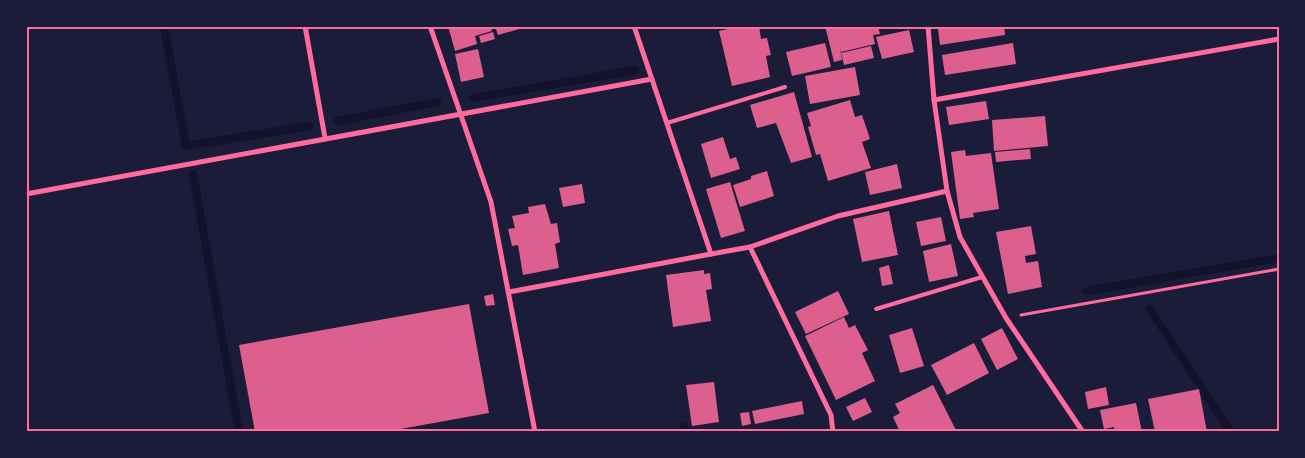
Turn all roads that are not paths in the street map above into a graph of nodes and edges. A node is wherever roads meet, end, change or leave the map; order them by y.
1 (305, 26) edge
2 (430, 26) edge
3 (634, 26) edge
4 (928, 26) edge
5 (1279, 39) edge
6 (652, 79) junction
7 (785, 87) dead end
8 (934, 100) junction
9 (460, 113) junction
10 (666, 123) junction
11 (325, 138) junction
12 (947, 191) junction
13 (26, 194) edge
14 (750, 247) junction
15 (711, 254) junction
16 (982, 277) junction
17 (509, 292) junction
18 (876, 309) dead end
19 (535, 432) edge
20 (833, 432) edge
21 (1082, 432) edge

1 - 11 street
2 - 9 street
3 - 6 street
4 - 8 street
5 - 8 street
6 - 9 street
6 - 10 street
7 - 10 lane
8 - 12 street
9 - 11 street
9 - 17 street
10 - 15 street
11 - 13 street
12 - 14 street
12 - 16 street
14 - 15 street
14 - 20 street
15 - 17 street
16 - 18 lane
16 - 21 street
17 - 19 street

